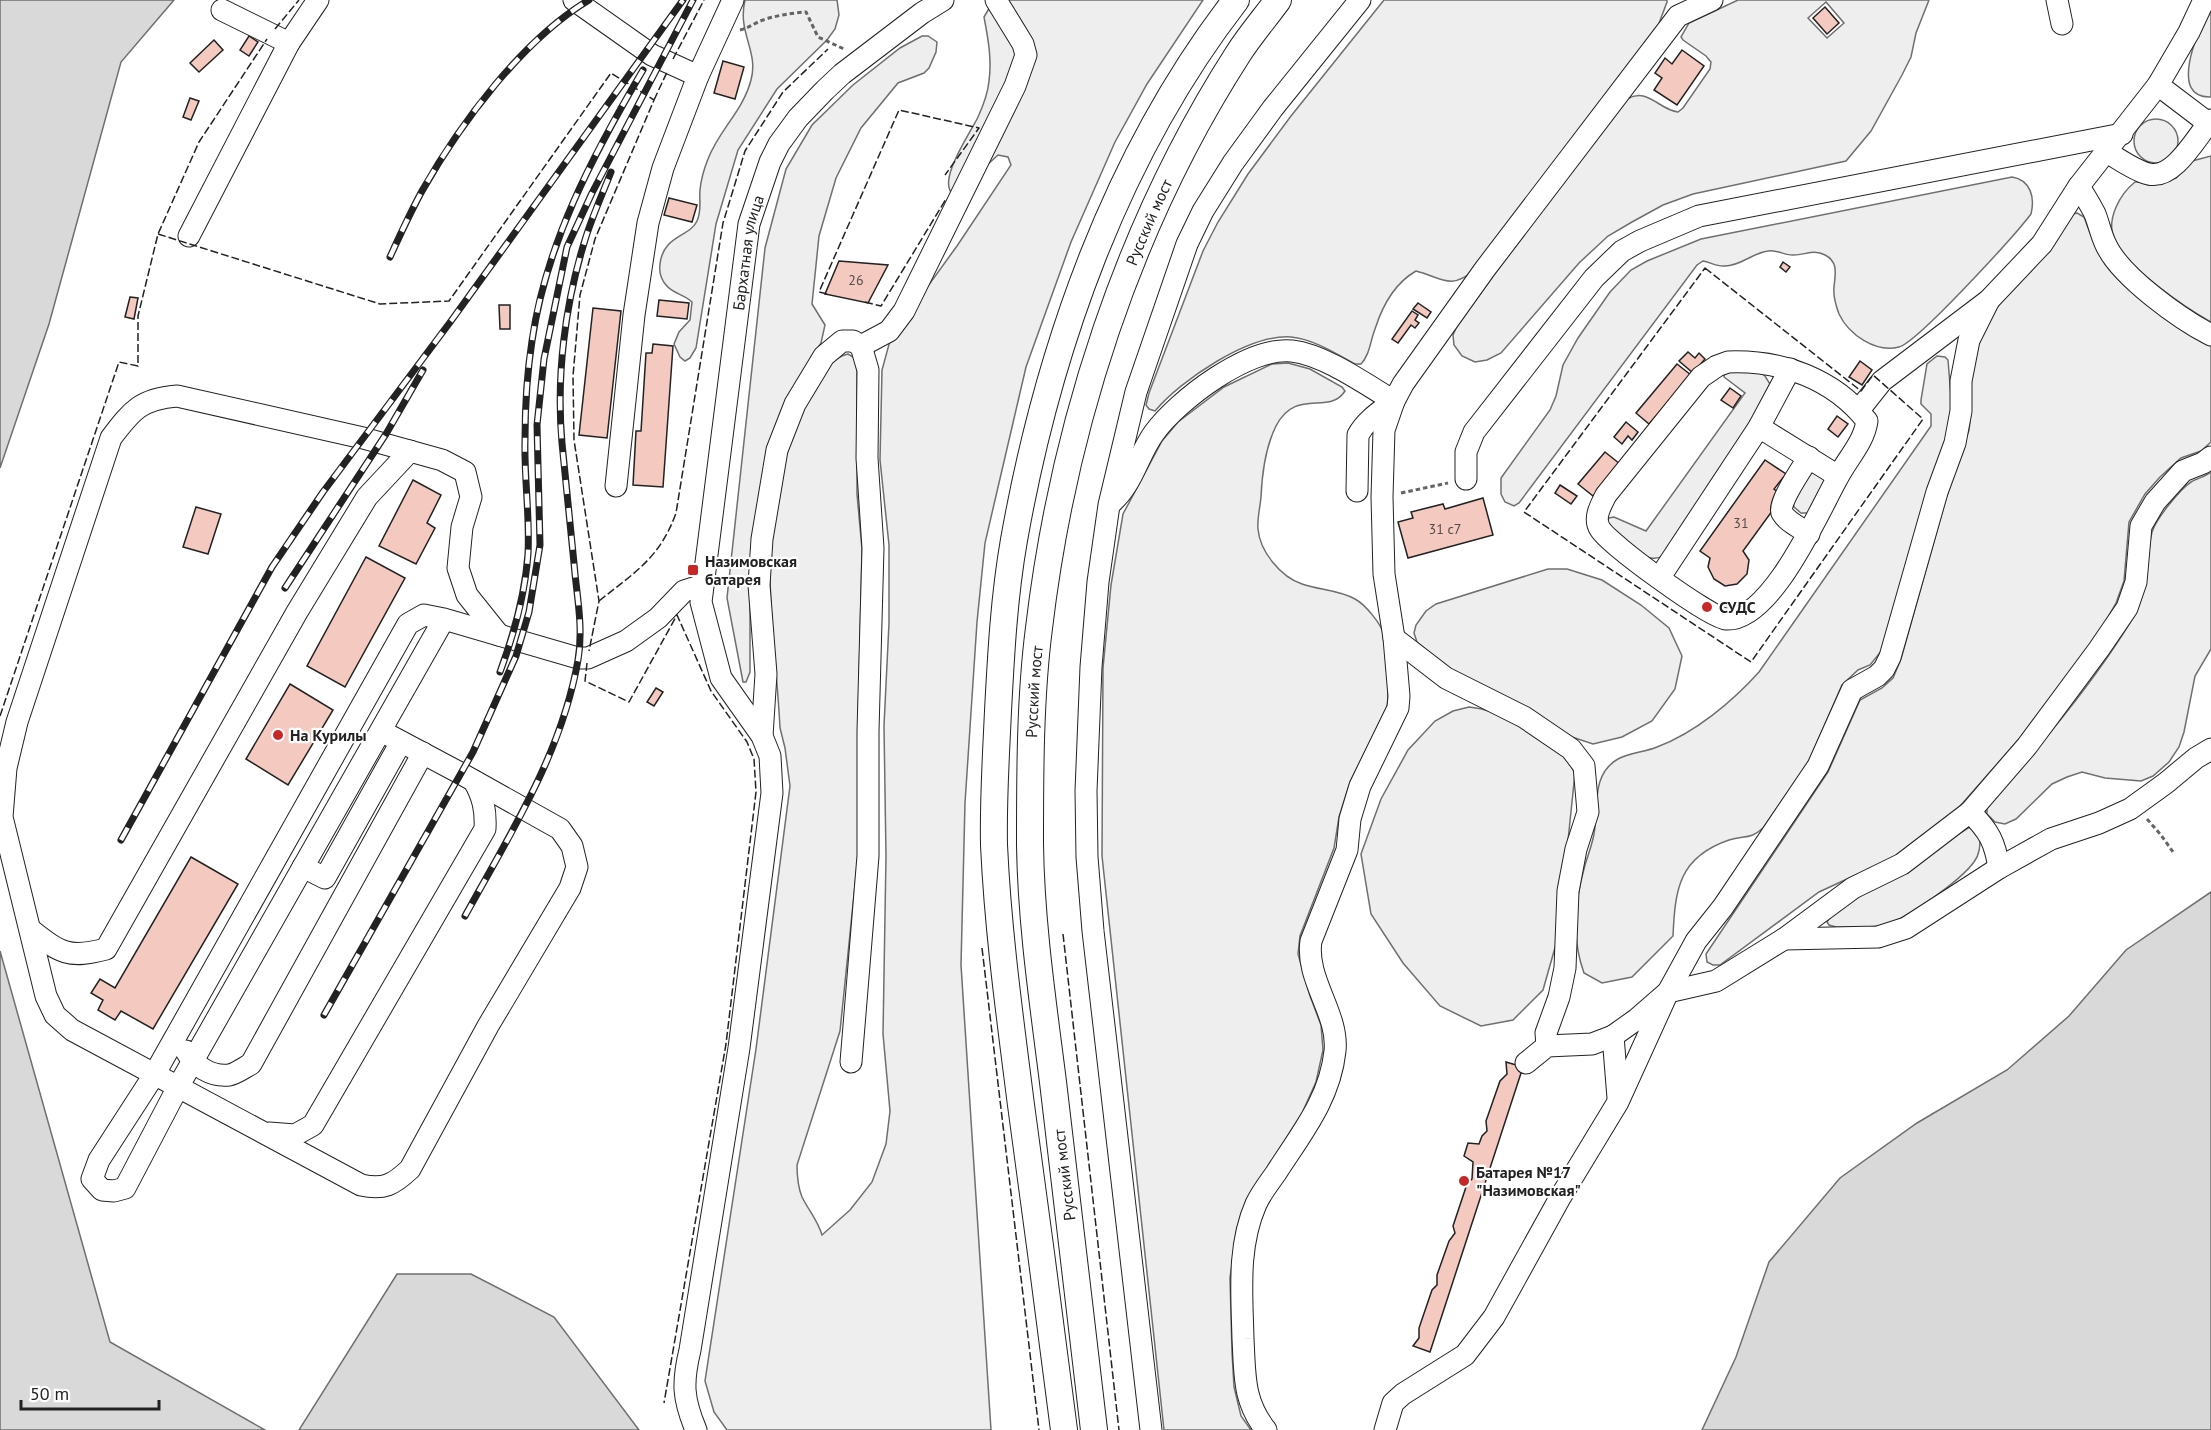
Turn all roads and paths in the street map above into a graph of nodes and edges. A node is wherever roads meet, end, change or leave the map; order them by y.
1 (318, 0) edge
2 (574, 0) edge
3 (733, 0) edge
4 (944, 0) edge
5 (996, 0) edge
6 (1236, 0) edge
7 (1278, 0) edge
8 (1360, 0) edge
9 (1712, 0) edge
10 (2057, 0) edge
11 (2204, 0) edge
12 (1677, 8) edge
13 (222, 10) dead end
14 (2062, 24) dead end
15 (721, 25) junction
16 (289, 43) junction
17 (864, 58) junction
18 (698, 76) junction
19 (2158, 85) junction
20 (2209, 121) edge
21 (2122, 134) junction
22 (2107, 152) junction
23 (2079, 186) junction
24 (189, 236) dead end
25 (1989, 300) junction
26 (1449, 319) junction
27 (2211, 335) edge
28 (861, 346) junction
29 (1401, 362) dead end
30 (1790, 369) junction
31 (1394, 401) junction
32 (1859, 410) junction
33 (1759, 427) junction
34 (410, 451) junction
35 (2211, 457) edge
36 (1809, 458) junction
37 (1838, 476) junction
38 (1466, 479) joint
39 (616, 486) dead end
40 (1357, 491) dead end
41 (1382, 497) junction
42 (1109, 505) junction
43 (1809, 534) junction
44 (1660, 577) junction
45 (703, 585) junction
46 (444, 619) junction
47 (499, 635) junction
48 (1394, 638) junction
49 (381, 731) junction
50 (762, 736) junction
51 (401, 742) junction
52 (2211, 749) edge
53 (423, 753) junction
54 (474, 781) junction
55 (2130, 809) junction
56 (1970, 812) junction
57 (2173, 852) dead end
58 (303, 867) junction
59 (1999, 868) junction
60 (31, 930) junction
61 (1784, 939) junction
62 (1668, 992) junction
63 (184, 1021) junction
64 (1613, 1036) junction
65 (1547, 1046) junction
66 (192, 1062) junction
67 (851, 1062) dead end
68 (1526, 1063) dead end
69 (154, 1075) junction
70 (178, 1087) junction
71 (1618, 1102) junction
72 (265, 1133) junction
73 (696, 1430) edge
74 (1064, 1430) edge
75 (1094, 1430) edge
76 (1151, 1430) edge
77 (1266, 1430) edge
78 (1385, 1430) edge

1 - 16 street
2 - 18 street
3 - 15 street
4 - 17 street, Бархатная улица
5 - 28 street
6 - 74 main road, Русский мост
7 - 75 main road, Русский мост
8 - 42 street
9 - 12 street
10 - 14 street
11 - 19 street
12 - 26 street
13 - 16 street
15 - 17 path
15 - 18 street
16 - 24 street
17 - 45 street, Бархатная улица
18 - 39 street
19 - 20 street
19 - 21 street
20 - 22 street
21 - 22 street
21 - 38 street
22 - 23 street
23 - 25 street
23 - 27 street
25 - 32 street
25 - 62 street
26 - 29 street
26 - 31 street
28 - 50 street
28 - 67 street
30 - 32 street
30 - 33 street
30 - 44 street
31 - 40 street
31 - 41 street
31 - 42 street
32 - 37 street
33 - 36 street
33 - 44 street
34 - 47 street
34 - 60 street
34 - 60 street
35 - 56 street
36 - 37 street
36 - 43 street
37 - 43 street
38 - 41 path
41 - 48 street
42 - 76 street
43 - 44 street
45 - 47 street
45 - 50 street, Бархатная улица
46 - 47 street
46 - 49 street
46 - 63 street
48 - 65 street
48 - 77 street
49 - 51 street
49 - 58 street
50 - 73 street
51 - 53 street
51 - 58 street
52 - 55 street
53 - 54 street
53 - 66 street
54 - 72 street
54 - 72 street
55 - 57 path
55 - 59 street
56 - 59 street
56 - 61 street
58 - 66 street
59 - 61 street
60 - 69 street
61 - 62 street
62 - 64 street
62 - 71 street
63 - 66 street
63 - 69 street
64 - 65 street
64 - 71 street
65 - 68 street
66 - 70 street
69 - 70 street
69 - 70 street
70 - 72 street
71 - 78 street

